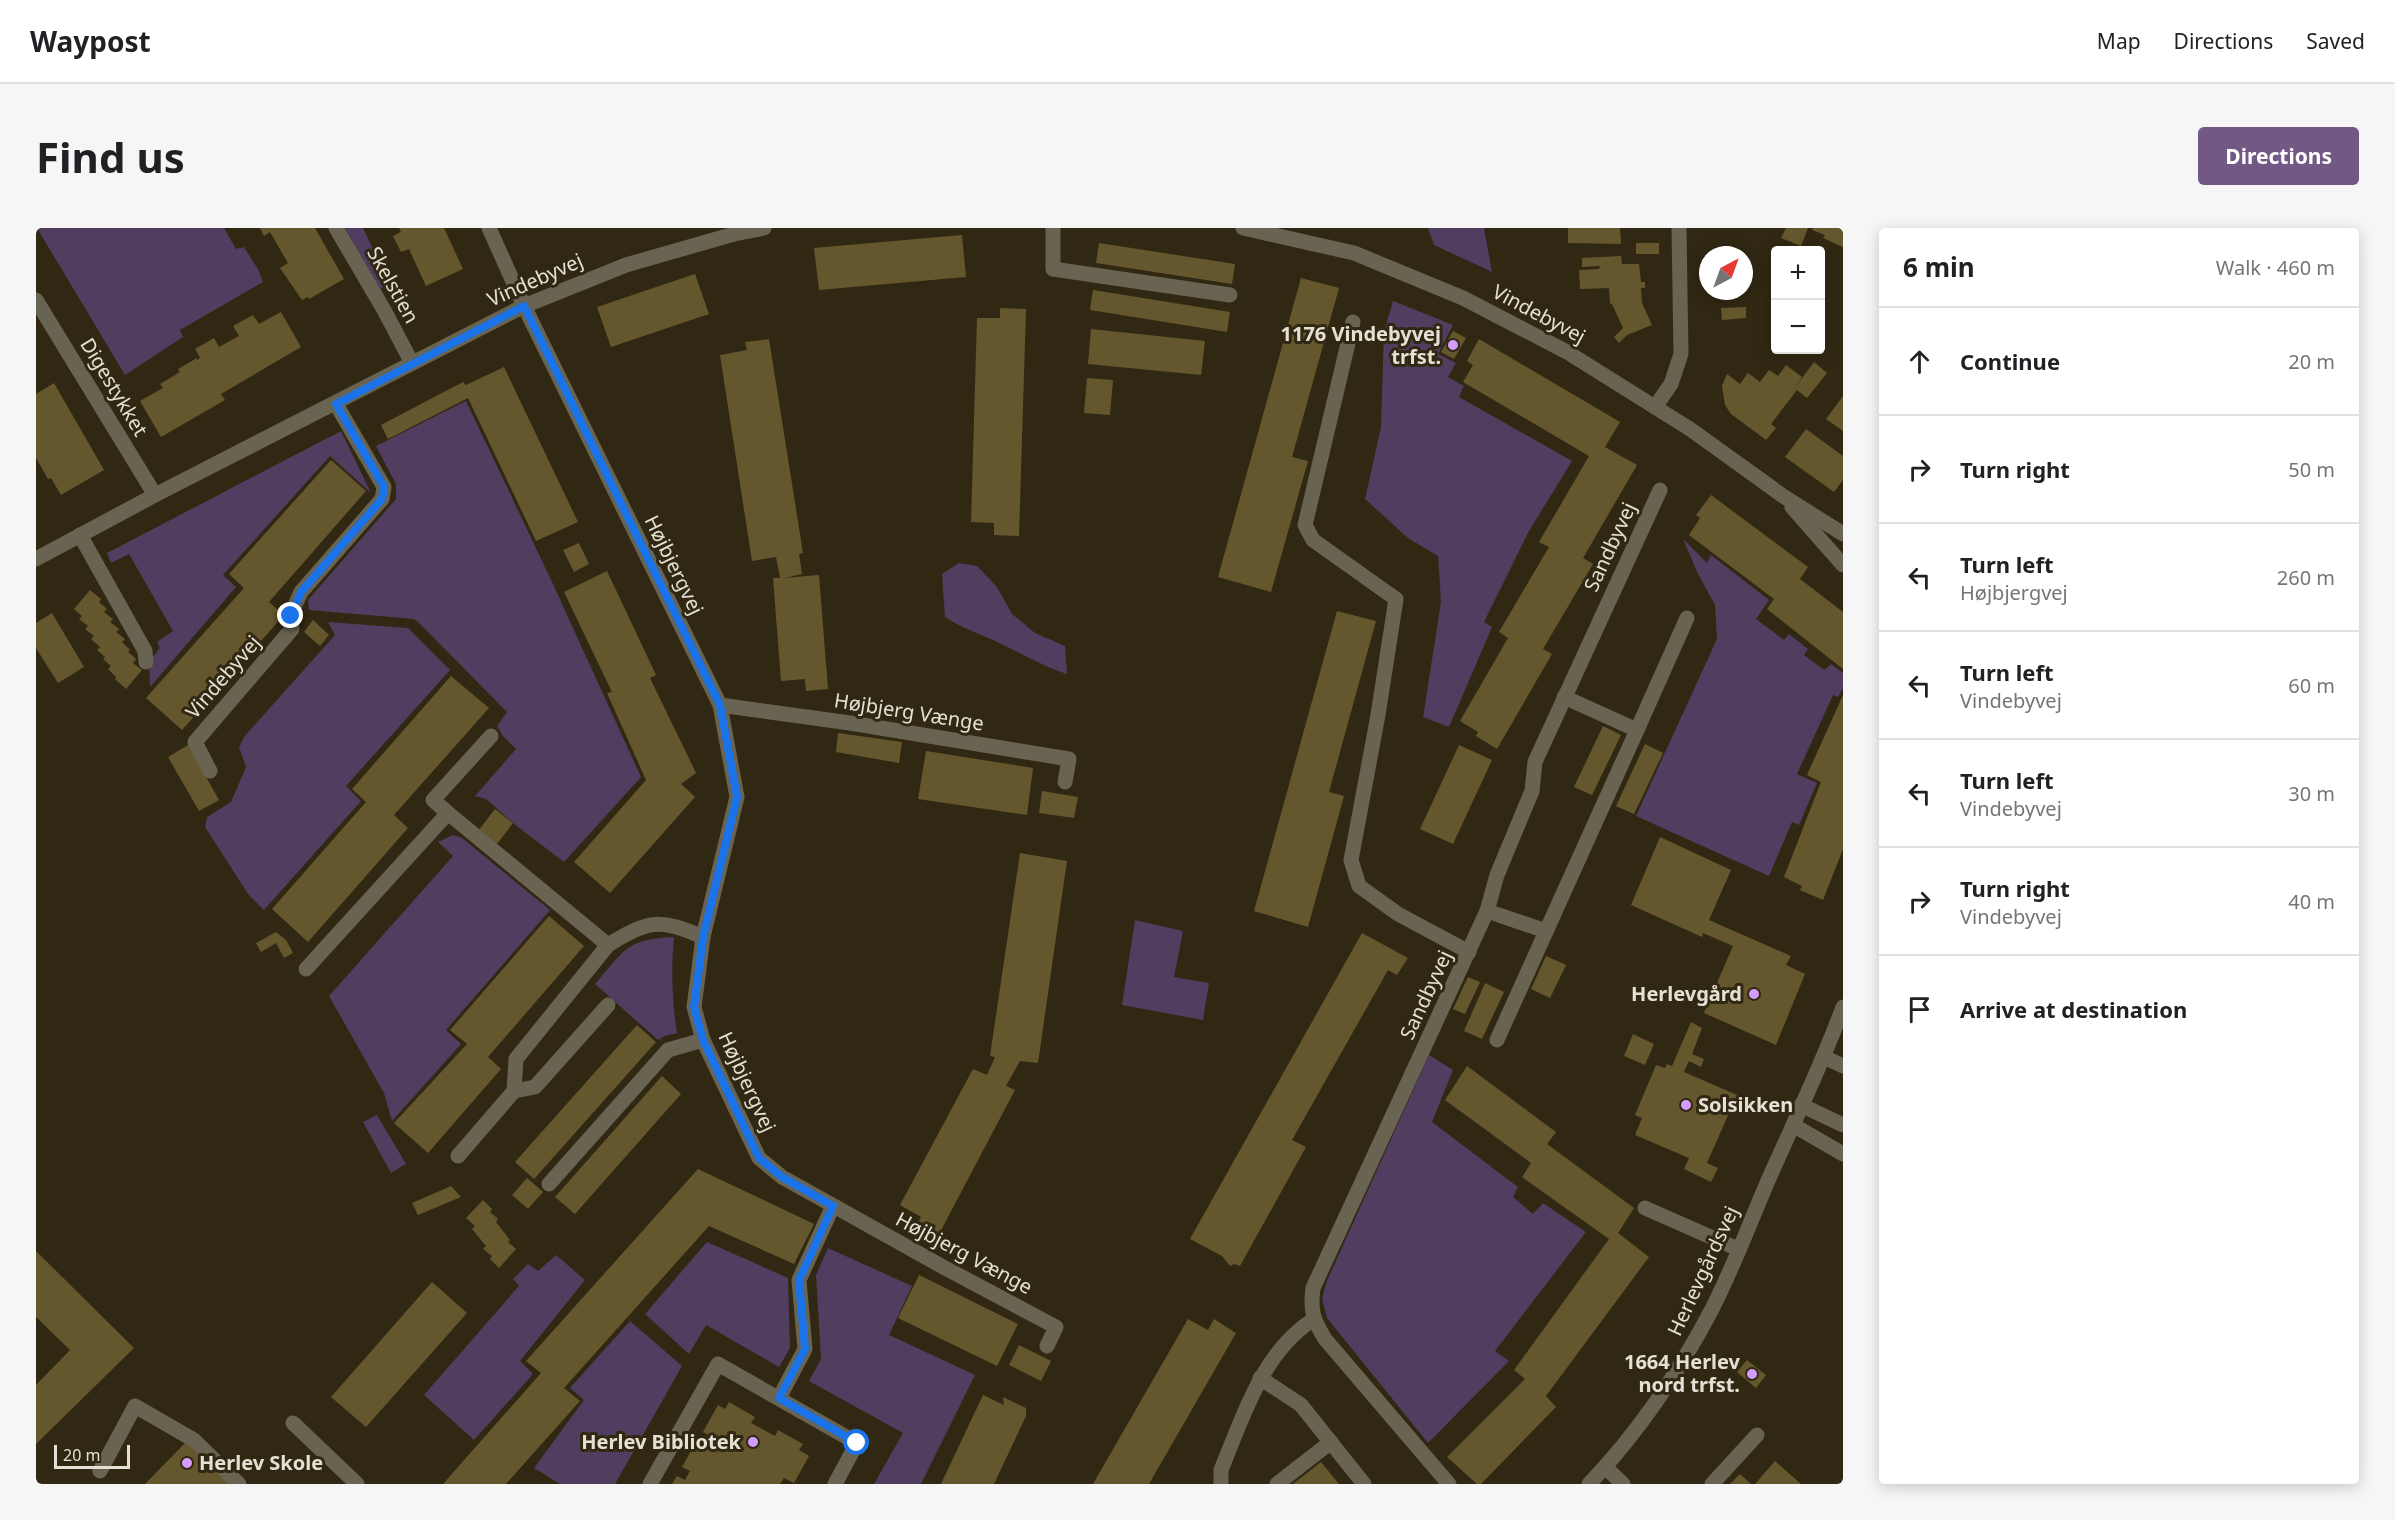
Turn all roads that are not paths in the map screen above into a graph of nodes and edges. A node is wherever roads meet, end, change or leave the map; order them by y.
1 (336, 228) edge
2 (489, 228) edge
3 (764, 228) edge
4 (1053, 228) edge
5 (1246, 228) edge
6 (1678, 228) edge
7 (734, 231) edge
8 (1230, 295) dead end
9 (36, 300) edge
10 (524, 306) junction
11 (1353, 322) dead end
12 (412, 363) junction
13 (336, 404) junction
14 (1655, 407) junction
15 (1660, 490) dead end
16 (155, 495) junction
17 (1783, 496) junction
18 (1843, 534) edge
19 (80, 535) junction
20 (36, 559) edge
21 (1843, 565) edge
22 (1687, 618) dead end
23 (146, 662) dead end
24 (1564, 697) junction
25 (720, 705) junction
26 (1637, 730) junction
27 (491, 736) dead end
28 (210, 771) dead end
29 (1065, 782) dead end
30 (448, 813) junction
31 (1487, 911) junction
32 (1545, 931) junction
33 (703, 937) junction
34 (608, 945) junction
35 (1469, 952) junction
36 (306, 969) dead end
37 (608, 1005) dead end
38 (1843, 1007) edge
39 (1843, 1029) edge
40 (703, 1040) junction
41 (1497, 1040) dead end
42 (1824, 1057) junction
43 (1843, 1066) edge
44 (514, 1091) junction
45 (1801, 1105) junction
46 (1792, 1125) junction
47 (1843, 1125) edge
48 (1843, 1154) edge
49 (458, 1156) dead end
50 (549, 1184) dead end
51 (833, 1206) junction
52 (1645, 1208) dead end
53 (1738, 1249) junction
54 (1314, 1319) junction
55 (1047, 1346) dead end
56 (1260, 1378) junction
57 (779, 1398) junction
58 (293, 1423) dead end
59 (1757, 1435) dead end
60 (1330, 1442) junction
61 (1605, 1467) junction
62 (100, 1471) dead end
63 (239, 1484) edge
64 (357, 1484) edge
65 (650, 1484) edge
66 (835, 1484) edge
67 (1221, 1484) edge
68 (1277, 1484) edge
69 (1364, 1484) edge
70 (1449, 1484) edge
71 (1589, 1484) edge
72 (1623, 1484) edge
73 (1712, 1484) edge

1 - 12 street, Skelstien
2 - 10 street, Højbjergvej
3 - 7 street, Vindebyvej
4 - 8 street
5 - 14 street, Vindebyvej
6 - 14 street
7 - 10 street, Vindebyvej
9 - 16 street, Digestykket
10 - 12 street, Vindebyvej
10 - 25 street, Højbjergvej
11 - 35 street
12 - 13 street, Vindebyvej
13 - 16 street, Vindebyvej
13 - 28 street, Vindebyvej
14 - 17 street, Vindebyvej
15 - 24 street, Sandbyvej
16 - 19 street, Vindebyvej
17 - 18 street, Vindebyvej
17 - 21 street, Vindebyvej
19 - 20 street, Vindebyvej
19 - 23 street
22 - 26 street
24 - 26 street
24 - 31 street, Sandbyvej
25 - 29 street, Højbjerg Vænge
25 - 33 street, Højbjergvej
26 - 32 street
27 - 30 street
30 - 34 street
30 - 36 street
31 - 32 street
31 - 35 street, Sandbyvej
32 - 41 street
33 - 34 street
33 - 40 street, Højbjergvej
34 - 44 street
35 - 54 street, Sandbyvej
37 - 44 street
38 - 42 street, Herlevgårdsvej
39 - 42 street, Herlevgårdsvej
40 - 50 street
40 - 51 street, Højbjergvej
42 - 43 street
42 - 45 street, Herlevgårdsvej
44 - 49 street
45 - 46 street, Herlevgårdsvej
45 - 47 street
46 - 48 street
46 - 53 street, Herlevgårdsvej
51 - 55 street, Højbjerg Vænge
51 - 57 street
52 - 53 street
53 - 61 street, Herlevgårdsvej
54 - 56 street
54 - 70 street, Sandbyvej
56 - 60 street
56 - 67 street
57 - 65 street
57 - 66 street
58 - 64 street
59 - 73 street
60 - 68 street
60 - 69 street
61 - 71 street, Herlevgårdsvej
61 - 72 street
62 - 63 street

